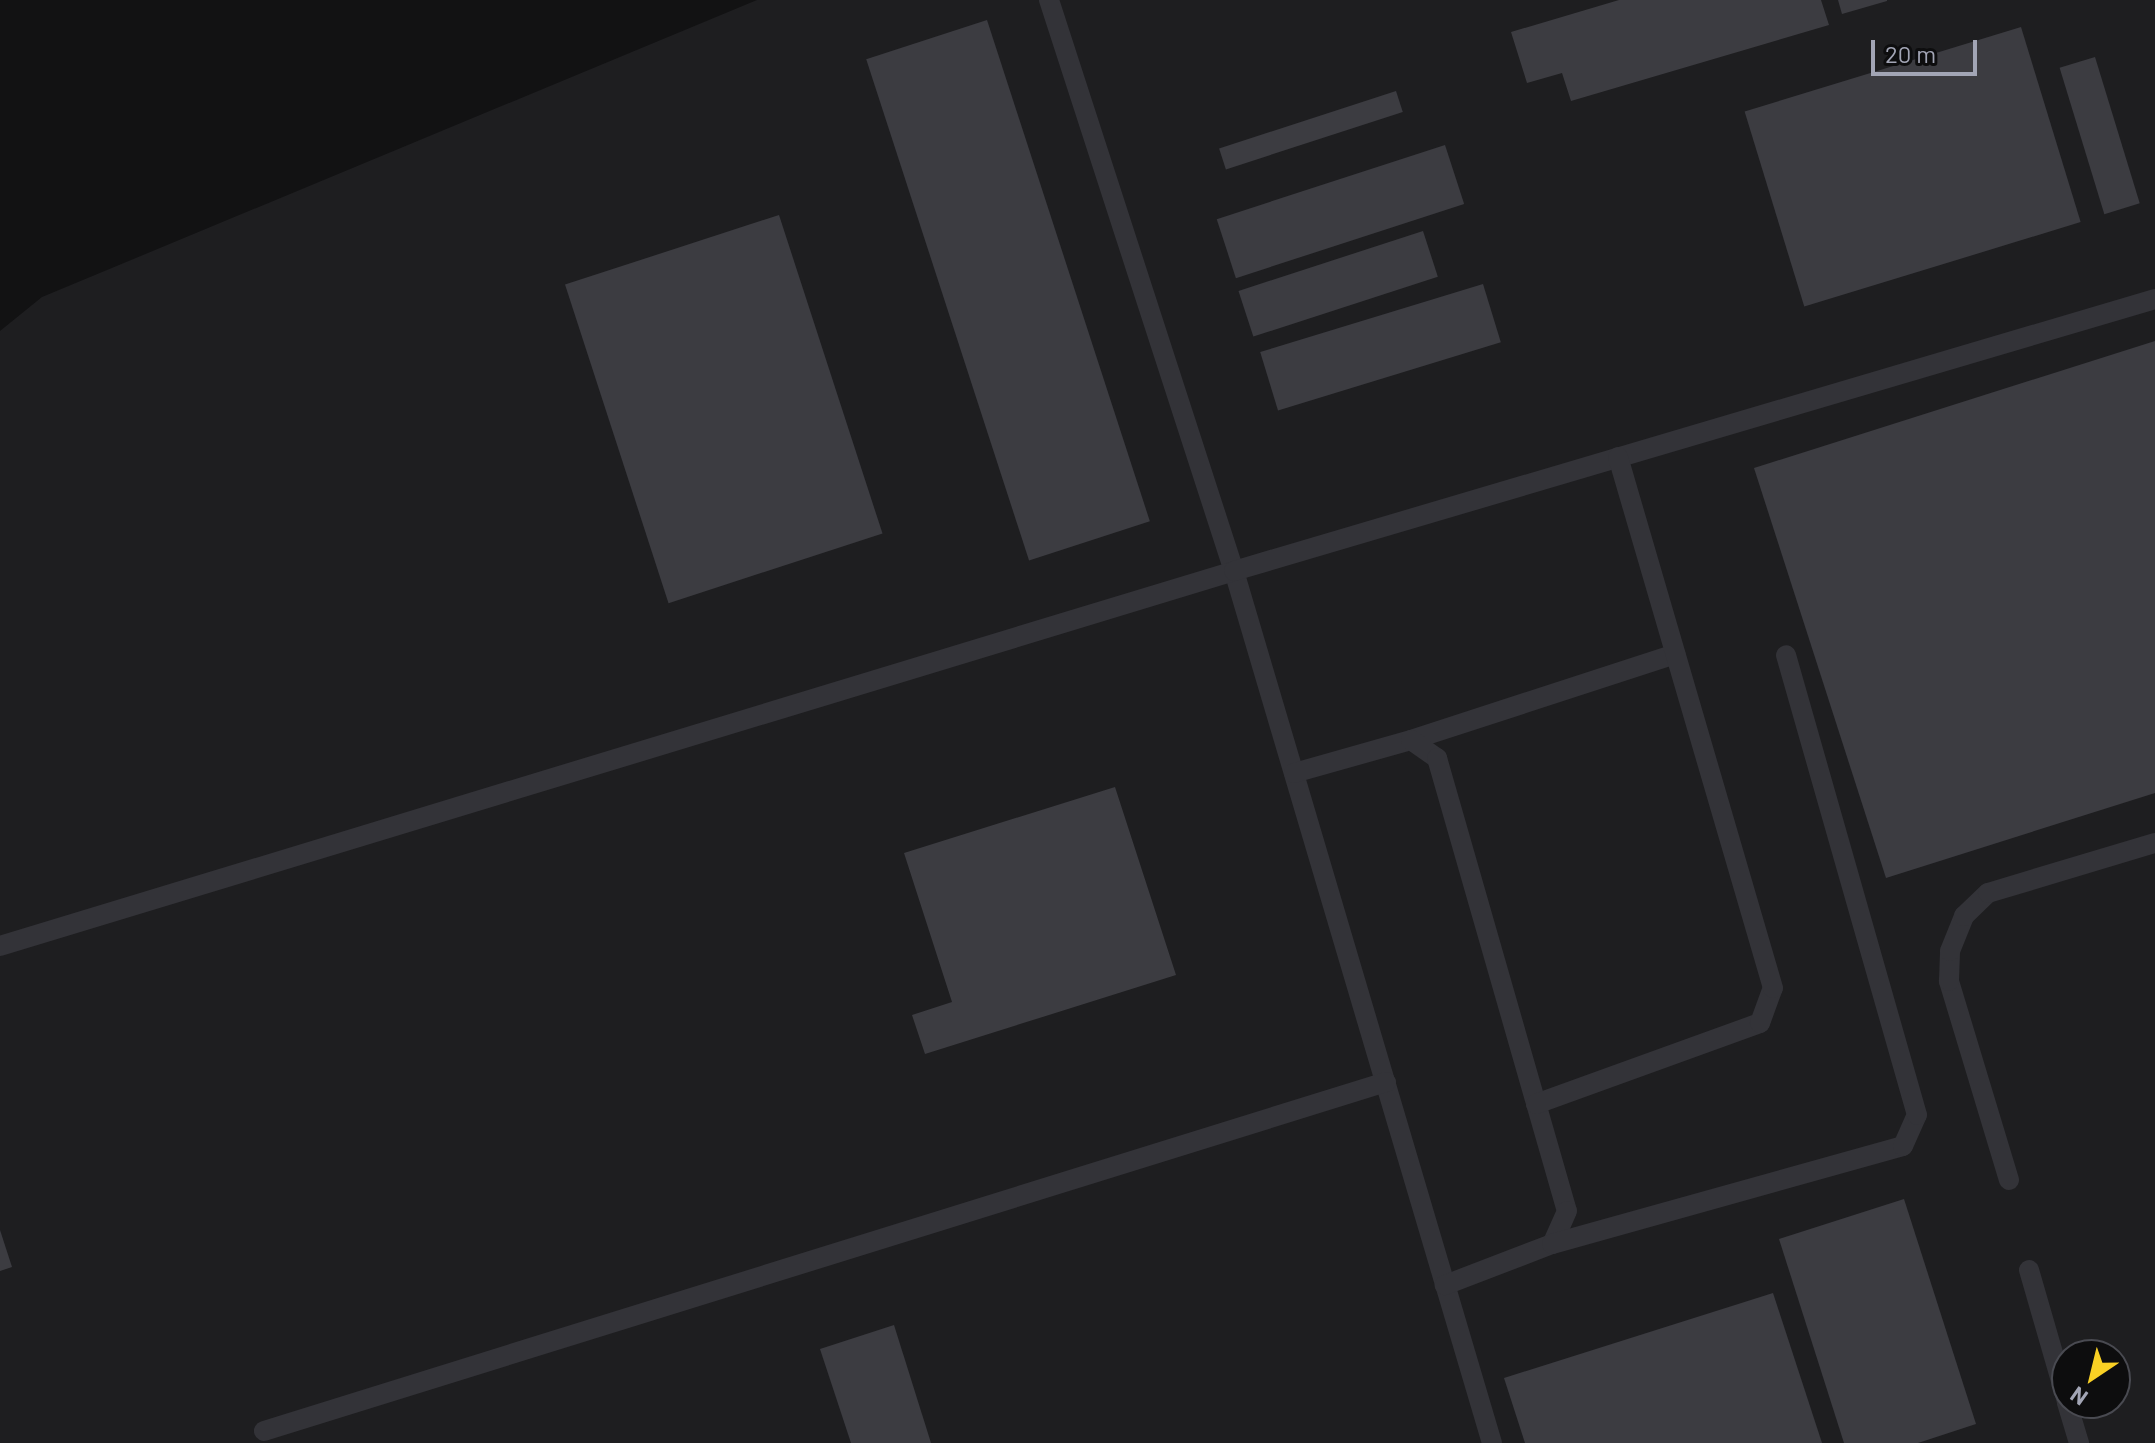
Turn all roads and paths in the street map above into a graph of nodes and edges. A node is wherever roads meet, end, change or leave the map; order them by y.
1 (1049, 0) edge
2 (2155, 299) edge
3 (1618, 457) junction
4 (1234, 571) junction
5 (1675, 654) junction
6 (1786, 655) dead end
7 (1411, 740) junction
8 (1294, 773) junction
9 (2155, 843) edge
10 (0, 946) edge
11 (1386, 1082) junction
12 (1536, 1104) junction
13 (2009, 1180) dead end
14 (1552, 1244) junction
15 (2029, 1270) dead end
16 (1445, 1285) junction
17 (2051, 1346) edge
18 (2072, 1419) edge
19 (264, 1431) dead end
20 (1492, 1443) edge
21 (2079, 1443) edge

1 - 4 lane
2 - 3 lane
3 - 4 lane
3 - 5 lane
4 - 8 lane
4 - 10 lane
5 - 7 lane
5 - 12 lane
6 - 14 lane
7 - 8 lane
7 - 12 lane
8 - 11 lane
9 - 13 lane
11 - 16 lane
11 - 19 lane
12 - 14 lane
14 - 16 lane
15 - 17 lane
16 - 20 lane
18 - 21 lane

